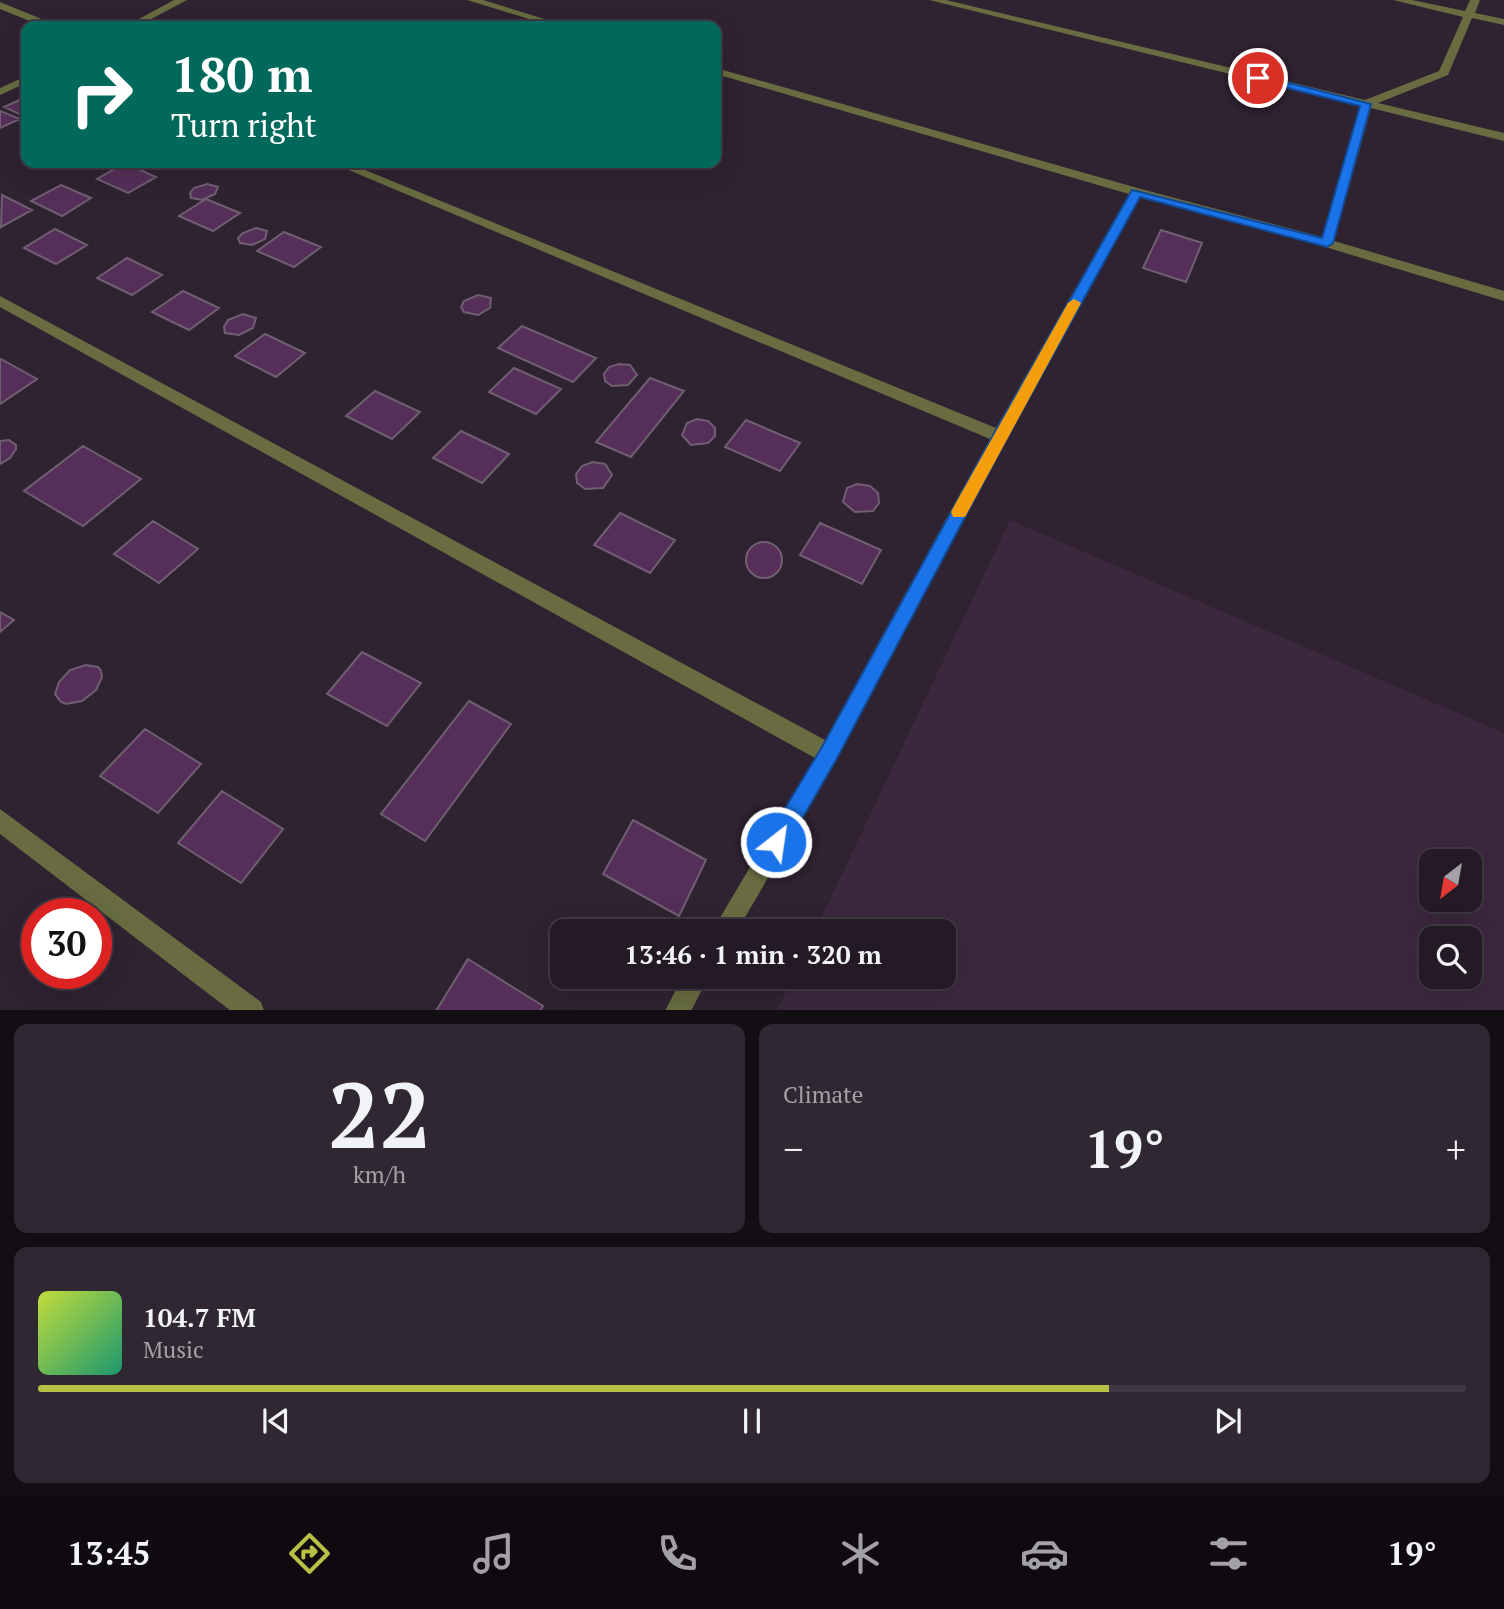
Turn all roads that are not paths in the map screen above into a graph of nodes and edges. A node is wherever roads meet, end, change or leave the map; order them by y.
1 (182, 0) edge
2 (472, 0) edge
3 (934, 0) edge
4 (1398, 0) edge
5 (1475, 0) edge
6 (0, 5) edge
7 (1471, 15) junction
8 (38, 21) edge
9 (141, 21) edge
10 (545, 21) edge
11 (1504, 22) edge
12 (721, 72) edge
13 (21, 82) edge
14 (0, 92) edge
15 (1366, 104) junction
16 (1504, 137) edge
17 (350, 168) edge
18 (1136, 192) junction
19 (1327, 243) junction
20 (1504, 296) edge
21 (0, 301) edge
22 (1000, 436) junction
23 (829, 754) junction
24 (0, 820) edge
25 (731, 919) edge
26 (689, 989) edge
27 (252, 1010) edge
28 (677, 1010) edge

1 - 9 street
2 - 10 street
3 - 15 street
4 - 7 street
5 - 7 street
6 - 8 street
7 - 11 street
7 - 15 street
12 - 18 street
13 - 14 street
15 - 16 street
15 - 19 street
17 - 22 street
18 - 19 street
18 - 22 street
19 - 20 street
21 - 23 street
22 - 23 street
23 - 25 street
24 - 27 street
26 - 28 street

